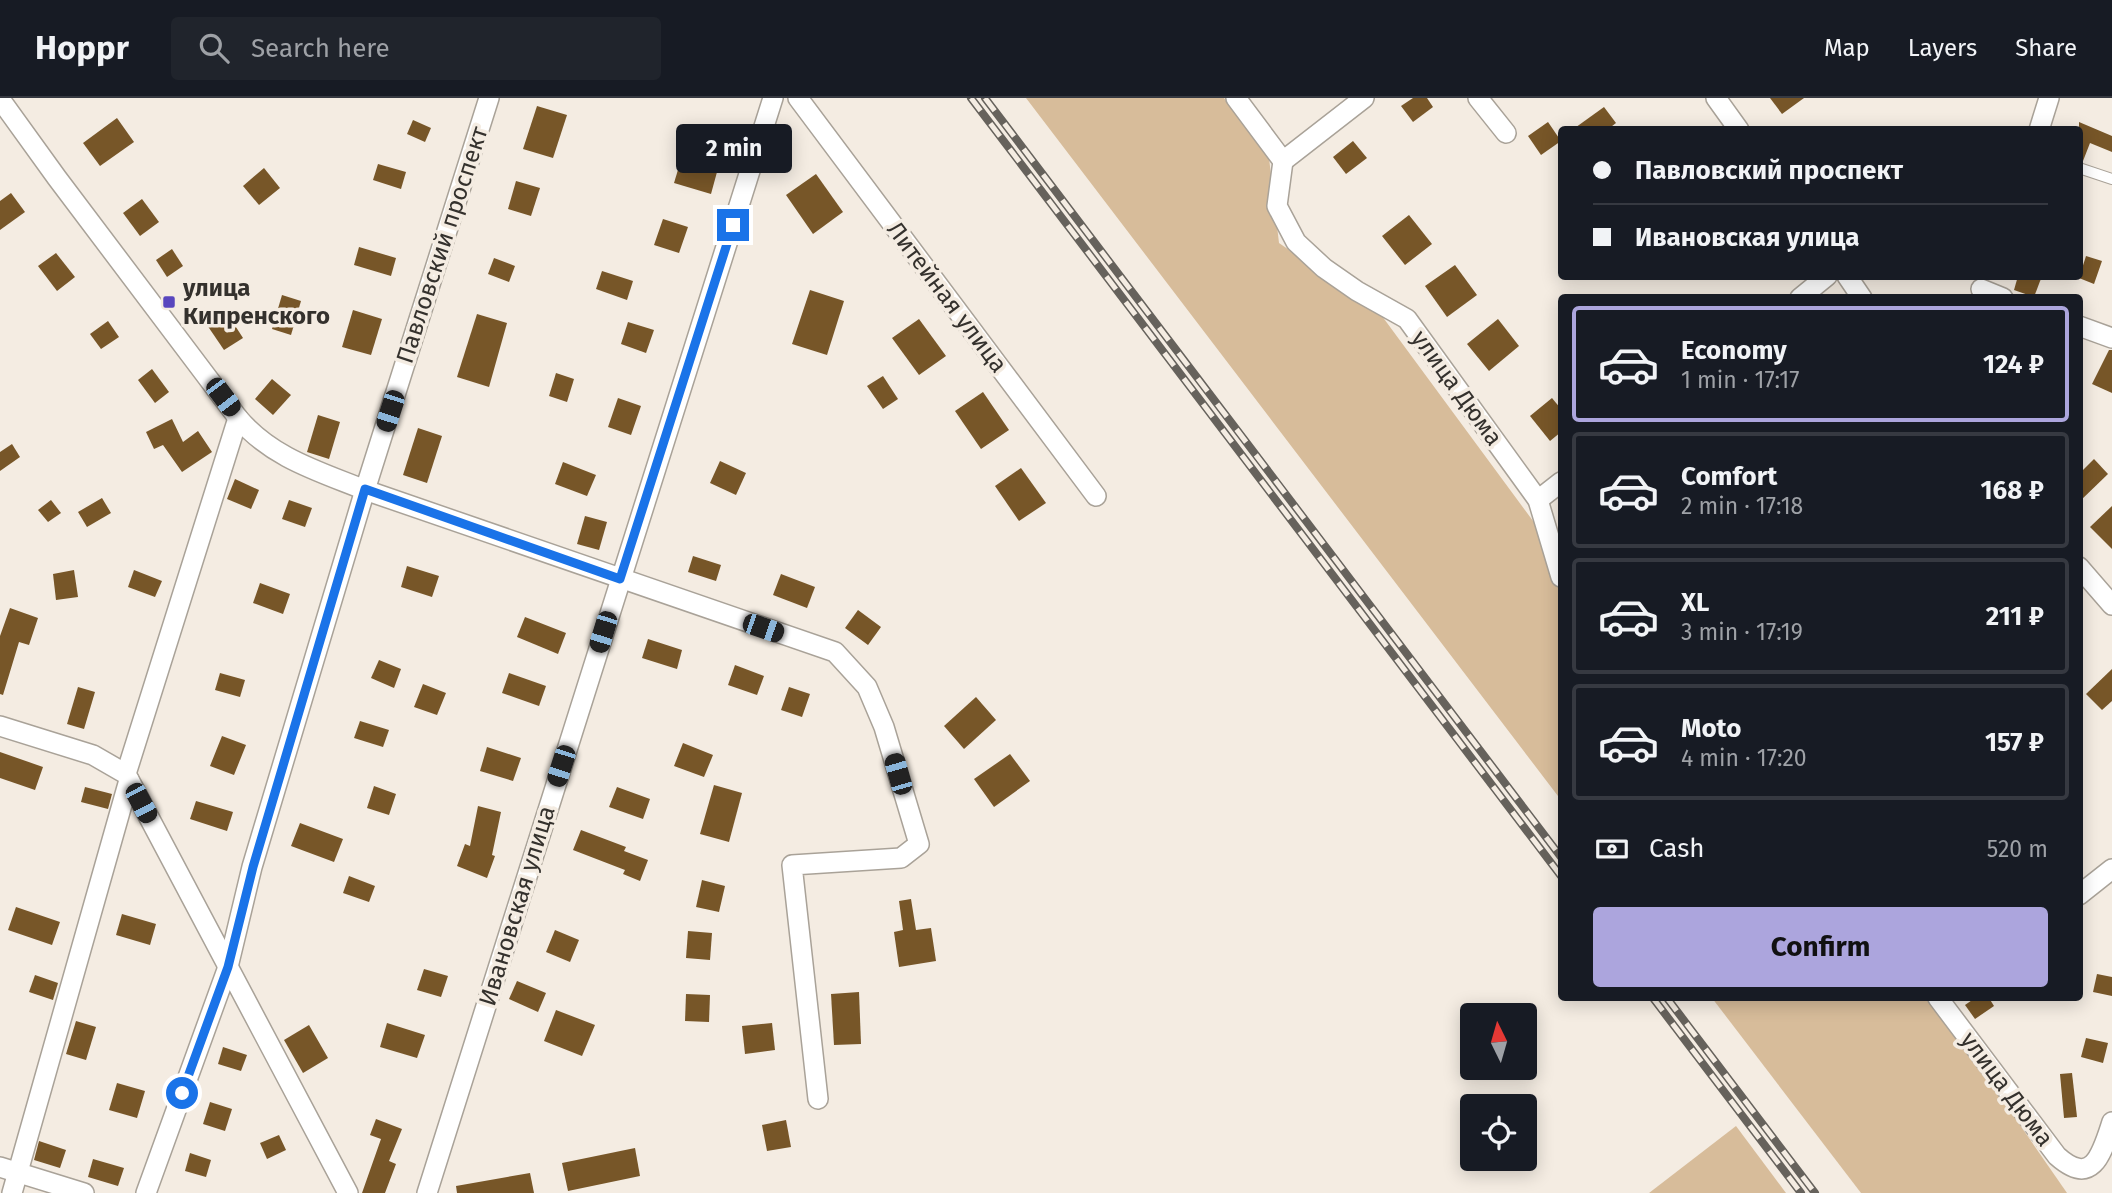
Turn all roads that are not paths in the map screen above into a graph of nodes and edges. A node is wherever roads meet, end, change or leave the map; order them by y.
1 (489, 98) edge
2 (774, 98) edge
3 (798, 98) edge
4 (1236, 98) edge
5 (1364, 98) edge
6 (1478, 98) edge
7 (1716, 98) edge
8 (2049, 98) edge
9 (0, 99) edge
10 (1736, 126) edge
11 (2040, 126) edge
12 (1506, 134) dead end
13 (1283, 161) junction
14 (2083, 169) edge
15 (2112, 179) edge
16 (1822, 280) edge
17 (1805, 294) edge
18 (2083, 327) edge
19 (2112, 338) edge
20 (238, 418) junction
21 (1558, 484) edge
22 (365, 489) junction
23 (1096, 496) dead end
24 (1538, 500) junction
25 (1558, 567) edge
26 (2083, 572) edge
27 (620, 579) junction
28 (2112, 605) edge
29 (0, 726) edge
30 (127, 777) junction
31 (2112, 869) edge
32 (2083, 886) edge
33 (228, 967) junction
34 (1946, 1001) edge
35 (818, 1099) dead end
36 (2112, 1122) edge
37 (9, 1170) edge
38 (12, 1193) edge
39 (84, 1193) edge
40 (146, 1193) edge
41 (348, 1193) edge
42 (427, 1193) edge

1 - 22 street, Павловский проспект
2 - 27 street, Ивановская улица
3 - 23 street, Литейная улица
4 - 13 street
5 - 13 street
6 - 12 street
7 - 10 street
8 - 11 street
9 - 20 street
13 - 24 street, улица Дюма
14 - 15 lane
16 - 17 street
18 - 19 street
20 - 22 street
20 - 30 street
21 - 24 street
22 - 27 street
22 - 33 street, Павловский проспект
24 - 25 street, улица Дюма
26 - 28 street
27 - 35 street
27 - 42 street, Ивановская улица
29 - 30 street
30 - 33 street
30 - 37 street
31 - 32 street
33 - 40 street, Павловский проспект
33 - 41 street
34 - 36 street, улица Дюма
37 - 38 street
37 - 39 street

